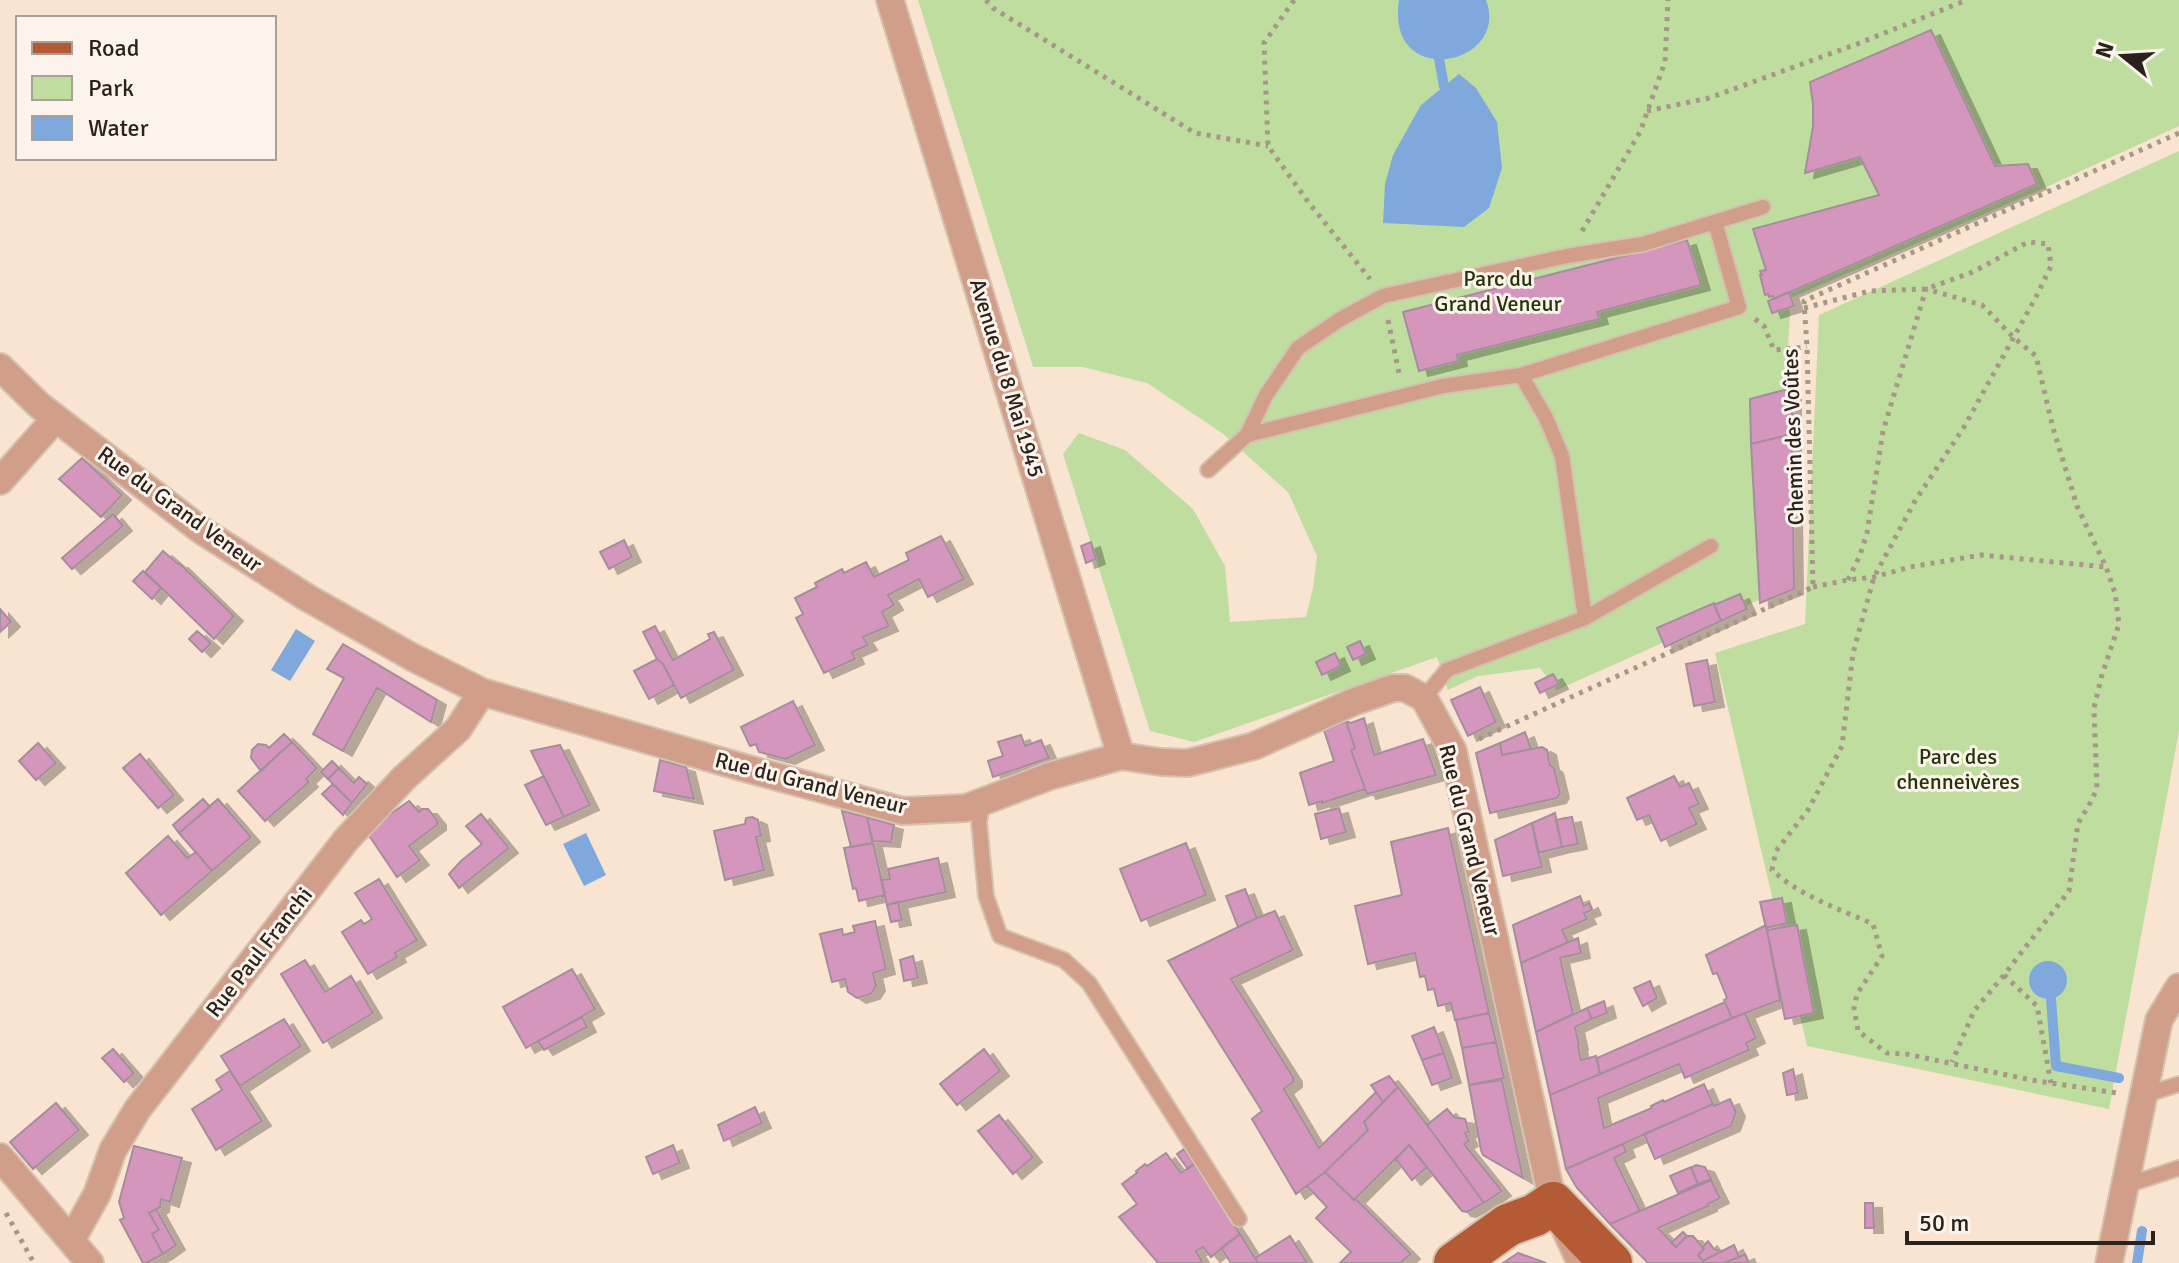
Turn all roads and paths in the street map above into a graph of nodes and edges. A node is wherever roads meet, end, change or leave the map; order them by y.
1 (890, 0) edge
2 (986, 0) edge
3 (1294, 0) edge
4 (1668, 0) edge
5 (1967, 0) edge
6 (1647, 111) junction
7 (2179, 133) edge
8 (1268, 146) junction
9 (1763, 207) dead end
10 (1715, 222) junction
11 (1567, 256) junction
12 (1926, 289) junction
13 (1383, 296) junction
14 (1739, 307) junction
15 (1804, 308) junction
16 (2013, 337) junction
17 (1807, 347) junction
18 (0, 367) edge
19 (1521, 375) junction
20 (1404, 396) junction
21 (56, 418) junction
22 (1247, 435) junction
23 (1208, 470) dead end
24 (0, 481) edge
25 (1711, 546) dead end
26 (2106, 567) junction
27 (1874, 577) junction
28 (1848, 580) junction
29 (1813, 587) junction
30 (1585, 618) junction
31 (482, 692) junction
32 (1424, 698) junction
33 (1453, 751) junction
34 (1121, 756) junction
35 (983, 801) junction
36 (2004, 975) junction
37 (2179, 987) edge
38 (1952, 1062) junction
39 (2051, 1083) junction
40 (2179, 1084) edge
41 (2142, 1097) junction
42 (2179, 1168) edge
43 (4, 1180) edge
44 (2124, 1186) junction
45 (1553, 1203) junction
46 (1239, 1219) dead end
47 (72, 1239) junction
48 (34, 1263) edge
49 (90, 1263) edge
50 (1455, 1263) edge
51 (1581, 1263) edge
52 (1611, 1263) edge
53 (2109, 1263) edge

1 - 34 street, Avenue du 8 Mai 1945
2 - 8 path
3 - 8 path
4 - 6 path
5 - 6 path
6 - 11 path
7 - 15 path
8 - 13 path
9 - 10 lane
10 - 11 lane
10 - 14 lane
11 - 13 lane
12 - 15 path
12 - 16 path
12 - 16 path
12 - 28 path
13 - 20 path
13 - 22 lane
14 - 17 path
14 - 19 lane
15 - 17 path, Chemin des Voûtes
16 - 26 path
16 - 27 path
17 - 29 path, Chemin des Voûtes
18 - 21 street, Rue du Grand Veneur
19 - 20 lane
19 - 30 lane
20 - 22 lane
21 - 24 street
21 - 31 street, Rue du Grand Veneur
22 - 23 lane
25 - 30 lane
26 - 27 path
26 - 36 path
27 - 28 path
27 - 38 path
28 - 29 path
29 - 33 path
30 - 32 lane
31 - 35 street, Rue du Grand Veneur
31 - 47 street, Rue Paul Franchi
32 - 33 street, Rue du Grand Veneur
32 - 34 street, Rue du Grand Veneur
33 - 45 street, Rue du Grand Veneur
34 - 35 street, Rue du Grand Veneur
35 - 46 lane
36 - 38 path
36 - 39 path
37 - 41 street
38 - 39 path
39 - 41 path
40 - 41 lane
41 - 44 street
42 - 44 lane
43 - 47 street
43 - 48 path
44 - 53 street
45 - 50 main road
45 - 51 street, Rue du Grand Veneur
45 - 52 main road
47 - 49 street

